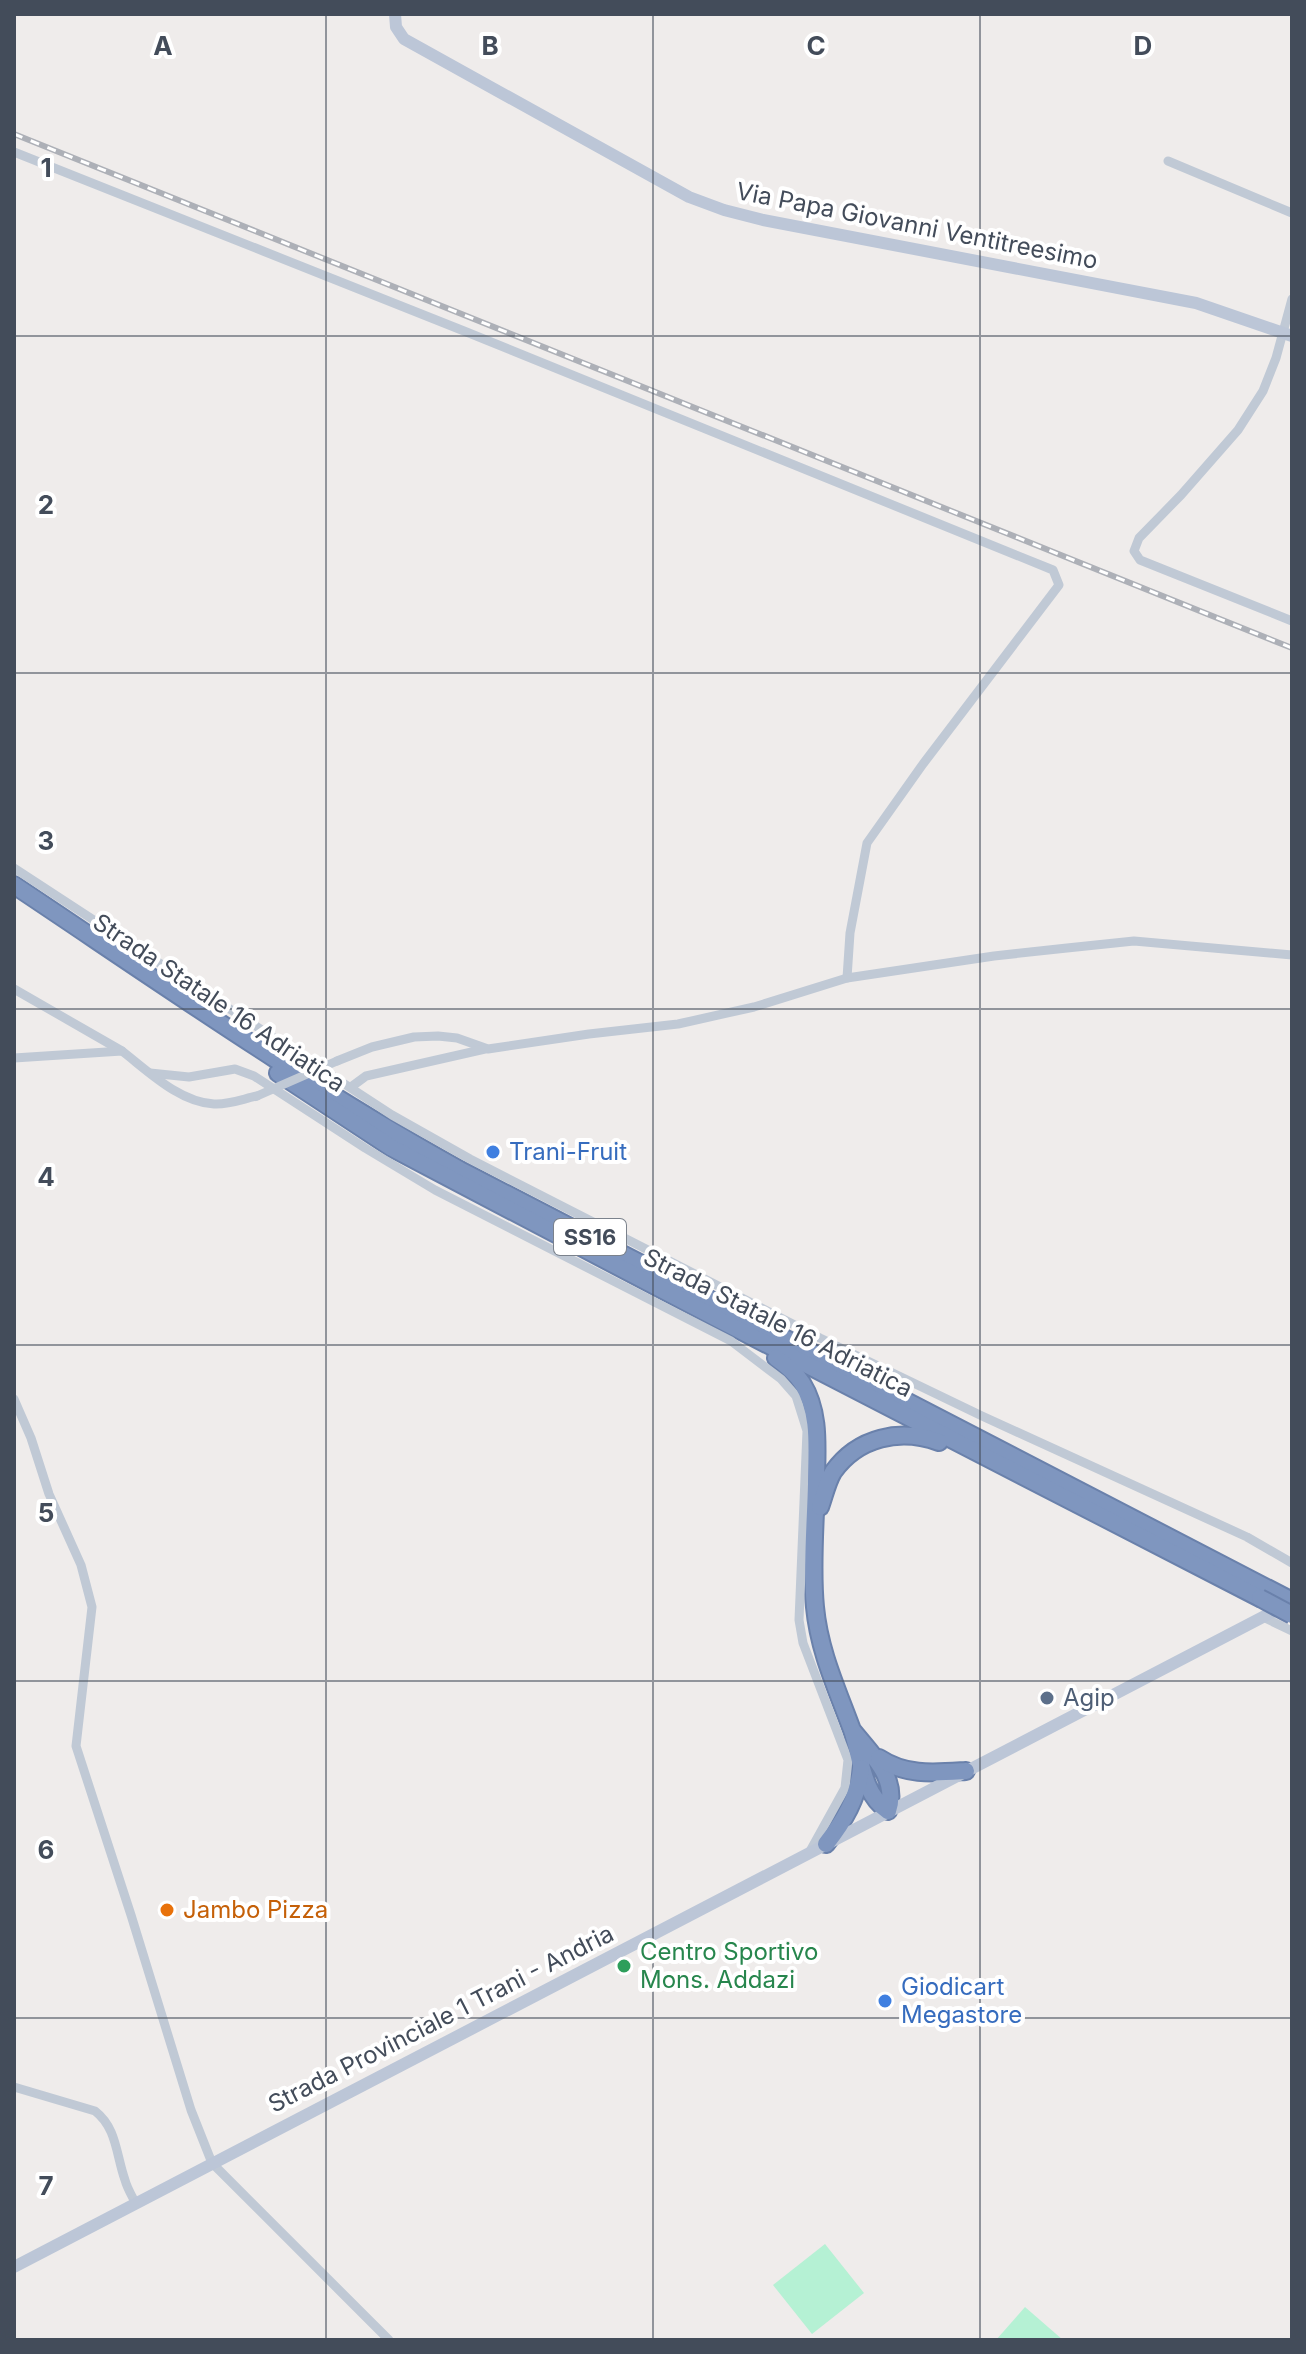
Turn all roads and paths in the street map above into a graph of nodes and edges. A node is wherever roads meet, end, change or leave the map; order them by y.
1 (395, 14) edge
2 (14, 152) edge
3 (1168, 161) dead end
4 (1292, 213) edge
5 (1292, 299) edge
6 (1287, 333) edge
7 (1292, 621) edge
8 (14, 868) edge
9 (14, 885) edge
10 (14, 895) edge
11 (1292, 955) edge
12 (847, 978) junction
13 (14, 989) edge
14 (488, 1049) junction
15 (122, 1051) junction
16 (14, 1058) edge
17 (150, 1073) junction
18 (351, 1087) junction
19 (720, 1320) junction
20 (14, 1399) edge
21 (1068, 1498) junction
22 (815, 1520) junction
23 (1292, 1563) edge
24 (1265, 1594) junction
25 (1292, 1601) edge
26 (1292, 1615) edge
27 (1263, 1617) junction
28 (1292, 1631) edge
29 (865, 1756) junction
30 (966, 1771) junction
31 (888, 1811) junction
32 (826, 1844) junction
33 (809, 1853) junction
34 (14, 2087) edge
35 (212, 2163) junction
36 (136, 2204) junction
37 (14, 2267) edge
38 (389, 2340) edge

1 - 6 main road, Via Papa Giovanni Ventitreesimo
2 - 12 street
3 - 4 street
5 - 6 street
6 - 7 street
8 - 18 street
9 - 24 highway, Strada Statale 16 Adriatica / SS16
10 - 19 highway, Strada Statale 16 Adriatica / SS16
11 - 12 street
12 - 14 street
13 - 15 street
14 - 17 street, bridge
14 - 18 street
15 - 16 street
15 - 17 street
17 - 33 street
18 - 23 street
19 - 21 highway, Strada Statale 16 Adriatica / SS16
19 - 22 highway, SS16
20 - 35 street
21 - 22 highway, SS16
21 - 24 highway, Strada Statale 16 Adriatica / SS16
22 - 29 highway, SS16
24 - 25 highway, Strada Statale 16 Adriatica / SS16
24 - 26 highway, Strada Statale 16 Adriatica / SS16, bridge
25 - 27 main road, Strada Provinciale 1 Trani - Andria
27 - 28 street
27 - 30 main road, Strada Provinciale 1 Trani - Andria
29 - 30 highway, SS16
29 - 31 highway, SS16
29 - 32 highway
30 - 31 main road, Strada Provinciale 1 Trani - Andria
31 - 32 main road, Strada Provinciale 1 Trani - Andria
32 - 33 main road, Strada Provinciale 1 Trani - Andria
33 - 35 main road, Strada Provinciale 1 Trani - Andria
34 - 36 street
35 - 36 main road, Strada Provinciale 1 Trani - Andria
35 - 38 street
36 - 37 main road, Strada Provinciale 1 Trani - Andria

